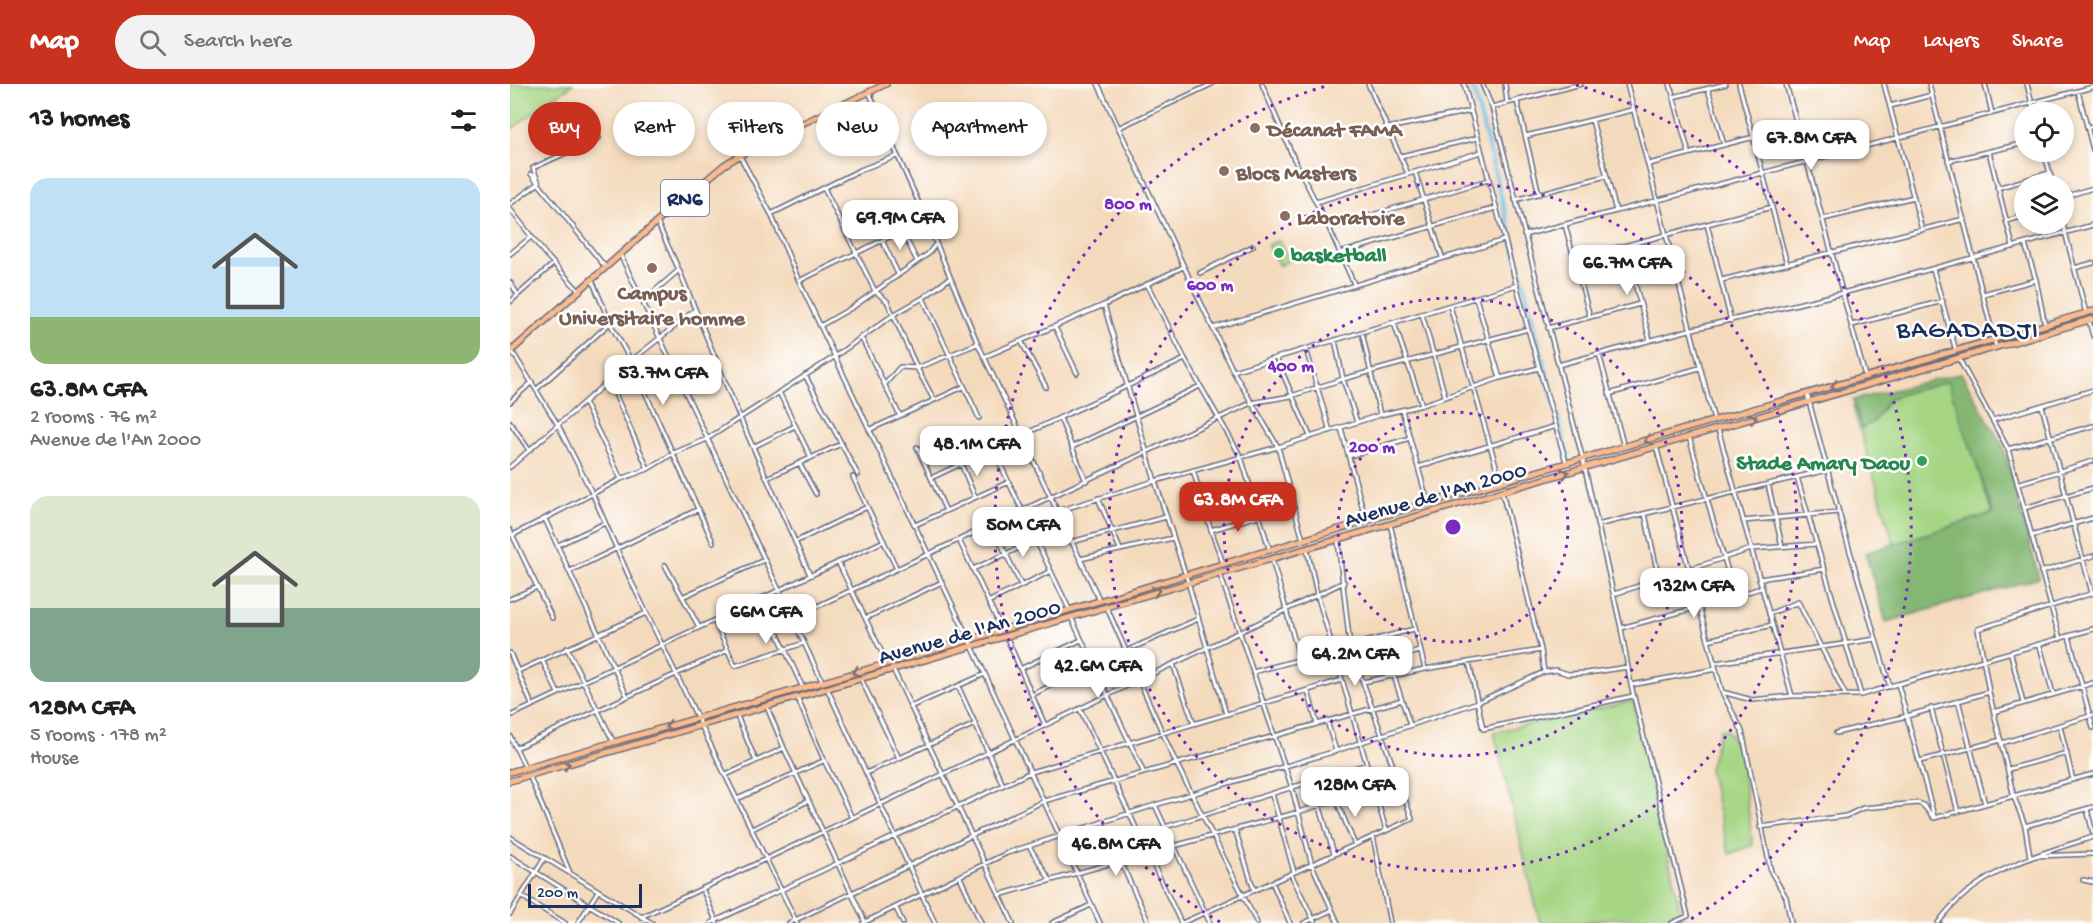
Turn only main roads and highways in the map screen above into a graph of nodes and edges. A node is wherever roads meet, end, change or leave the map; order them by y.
1 (886, 84) edge
2 (2093, 311) edge
3 (2091, 319) edge
4 (510, 350) edge
5 (1957, 354) junction
6 (510, 772) edge
7 (510, 781) edge

1 - 4 main road, RN6
2 - 5 main road, Avenue de l'An 2000
3 - 5 main road, Avenue de l'An 2000
5 -> 6 main road, Avenue de l'An 2000
7 -> 5 main road, Avenue de l'An 2000

